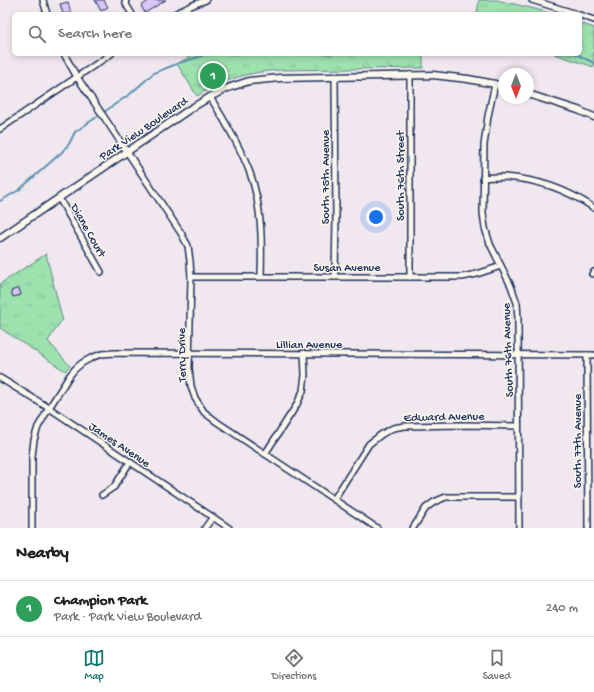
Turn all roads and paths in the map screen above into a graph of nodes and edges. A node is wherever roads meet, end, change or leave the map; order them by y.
1 (43, 0) edge
2 (126, 0) edge
3 (206, 0) edge
4 (532, 0) edge
5 (46, 12) edge
6 (131, 12) edge
7 (178, 12) edge
8 (572, 12) edge
9 (582, 15) edge
10 (594, 20) edge
11 (65, 56) edge
12 (108, 56) edge
13 (410, 75) junction
14 (77, 77) junction
15 (335, 77) junction
16 (495, 84) junction
17 (498, 85) edge
18 (534, 96) edge
19 (210, 97) junction
20 (594, 117) edge
21 (0, 129) edge
22 (127, 152) junction
23 (483, 178) junction
24 (59, 198) junction
25 (594, 208) edge
26 (0, 238) edge
27 (501, 266) junction
28 (101, 272) dead end
29 (261, 276) junction
30 (191, 277) junction
31 (335, 277) junction
32 (410, 277) junction
33 (189, 354) junction
34 (304, 354) junction
35 (518, 354) junction
36 (587, 355) junction
37 (594, 355) edge
38 (0, 378) edge
39 (49, 408) junction
40 (518, 426) junction
41 (266, 454) junction
42 (130, 462) junction
43 (102, 495) dead end
44 (519, 497) junction
45 (334, 499) junction
46 (212, 518) junction
47 (32, 528) edge
48 (205, 528) edge
49 (229, 528) edge
50 (377, 528) edge
51 (413, 528) edge
52 (519, 528) edge
53 (588, 528) edge

1 - 5 street
2 - 6 street
3 - 7 street
4 - 8 street
9 - 10 street
11 - 14 street, Terry Drive
12 - 14 street
13 - 15 street, Park View Boulevard
13 - 16 street, Park View Boulevard
13 - 32 street, South 76th Street
14 - 21 street
14 - 22 street, Terry Drive
15 - 19 street, Park View Boulevard
15 - 31 street, South 75th Avenue
16 - 17 street, Park View Boulevard
16 - 23 street, South 76th Avenue
18 - 20 street
19 - 22 street, Park View Boulevard
19 - 29 street
22 - 24 street, Park View Boulevard
22 - 30 street, Terry Drive
23 - 25 street
23 - 27 street, South 76th Avenue
24 - 26 street, Park View Boulevard
24 - 28 street, Diane Court
27 - 32 street, Susan Avenue
27 - 35 street, South 76th Avenue
29 - 30 street, Susan Avenue
29 - 31 street, Susan Avenue
30 - 33 street, Terry Drive
31 - 32 street, Susan Avenue
33 - 34 street, Lillian Avenue
33 - 39 street, Lillian Avenue
33 - 41 street, Terry Drive
34 - 35 street, Lillian Avenue
34 - 41 street
35 - 36 street, Lillian Avenue
35 - 40 street, South 76th Avenue
36 - 37 street, Lillian Avenue
36 - 53 street, South 77th Avenue
38 - 39 street, James Avenue
39 - 42 street, James Avenue
39 - 47 street, Lillian Avenue
40 - 44 street, South 76th Avenue
40 - 45 street, Edward Avenue
41 - 45 street, Terry Drive
42 - 43 street
42 - 46 street, James Avenue
44 - 51 street
44 - 52 street, South 76th Avenue
45 - 50 street, Terry Drive
46 - 48 street
46 - 49 street, James Avenue

